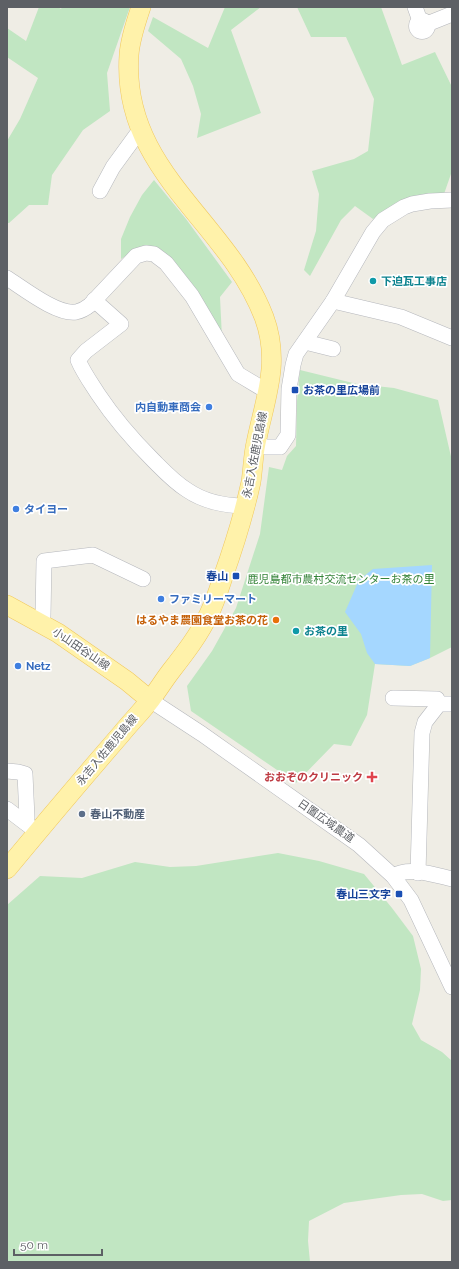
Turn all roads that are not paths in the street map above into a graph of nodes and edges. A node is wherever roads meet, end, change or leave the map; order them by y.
1 (141, 7) edge
2 (452, 14) edge
3 (421, 17) edge
4 (140, 130) junction
5 (100, 191) dead end
6 (452, 200) edge
7 (7, 278) edge
8 (94, 300) junction
9 (333, 301) junction
10 (452, 338) edge
11 (305, 342) junction
12 (333, 349) dead end
13 (268, 392) junction
14 (256, 443) junction
15 (245, 506) junction
16 (143, 579) dead end
17 (7, 605) edge
18 (36, 620) junction
19 (393, 698) dead end
20 (150, 700) junction
21 (446, 704) edge
22 (7, 771) edge
23 (7, 809) edge
24 (32, 828) junction
25 (7, 869) edge
26 (418, 873) junction
27 (393, 876) junction
28 (452, 879) edge
29 (452, 987) edge

1 - 4 main road, 永吉入佐鹿児島線
2 - 3 street
4 - 5 street
4 - 13 main road, 永吉入佐鹿児島線
6 - 9 street
7 - 8 street
8 - 13 street
8 - 15 street
9 - 10 street
9 - 11 street
11 - 12 street
11 - 14 street
13 - 14 main road, 永吉入佐鹿児島線
14 - 15 main road, 永吉入佐鹿児島線
15 - 20 main road, 永吉入佐鹿児島線
16 - 18 street
17 - 18 main road, 小山田谷山線
18 - 20 main road, 小山田谷山線
19 - 21 street
20 - 24 main road, 永吉入佐鹿児島線
20 - 27 street, 日置広域農道
21 - 26 street
22 - 24 street
23 - 24 street
24 - 25 main road, 永吉入佐鹿児島線
26 - 27 street
26 - 28 street
27 - 29 street, 日置広域農道

